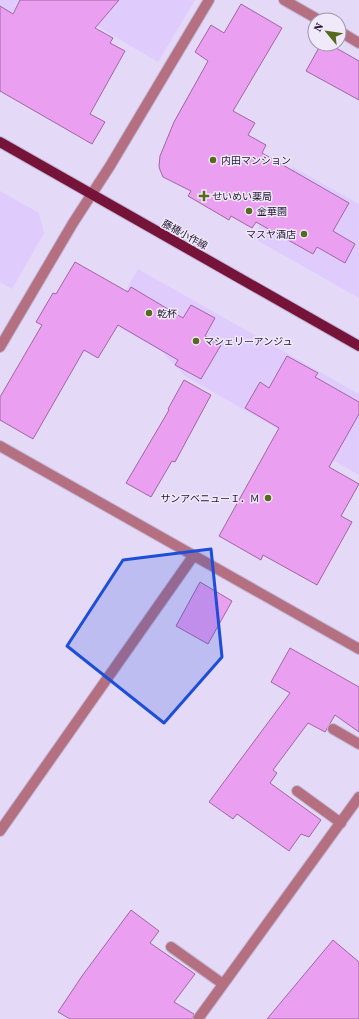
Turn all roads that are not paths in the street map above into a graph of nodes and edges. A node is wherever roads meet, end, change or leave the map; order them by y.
1 (209, 0) edge
2 (284, 0) edge
3 (307, 13) edge
4 (347, 35) edge
5 (359, 42) edge
6 (0, 142) edge
7 (91, 195) junction
8 (359, 346) edge
9 (0, 347) edge
10 (0, 446) edge
11 (194, 556) junction
12 (359, 649) edge
13 (333, 729) dead end
14 (359, 744) edge
15 (297, 791) dead end
16 (359, 797) edge
17 (341, 823) junction
18 (0, 831) edge
19 (170, 947) dead end
20 (223, 984) junction
21 (198, 1019) edge

1 - 7 street
2 - 3 street
4 - 5 street
6 - 7 main road, 藤橋小作線
7 - 8 main road, 藤橋小作線
7 - 9 street
10 - 11 street
11 - 12 street
11 - 18 street
13 - 14 street
15 - 17 street
16 - 17 street
17 - 20 street
19 - 20 street
20 - 21 street

